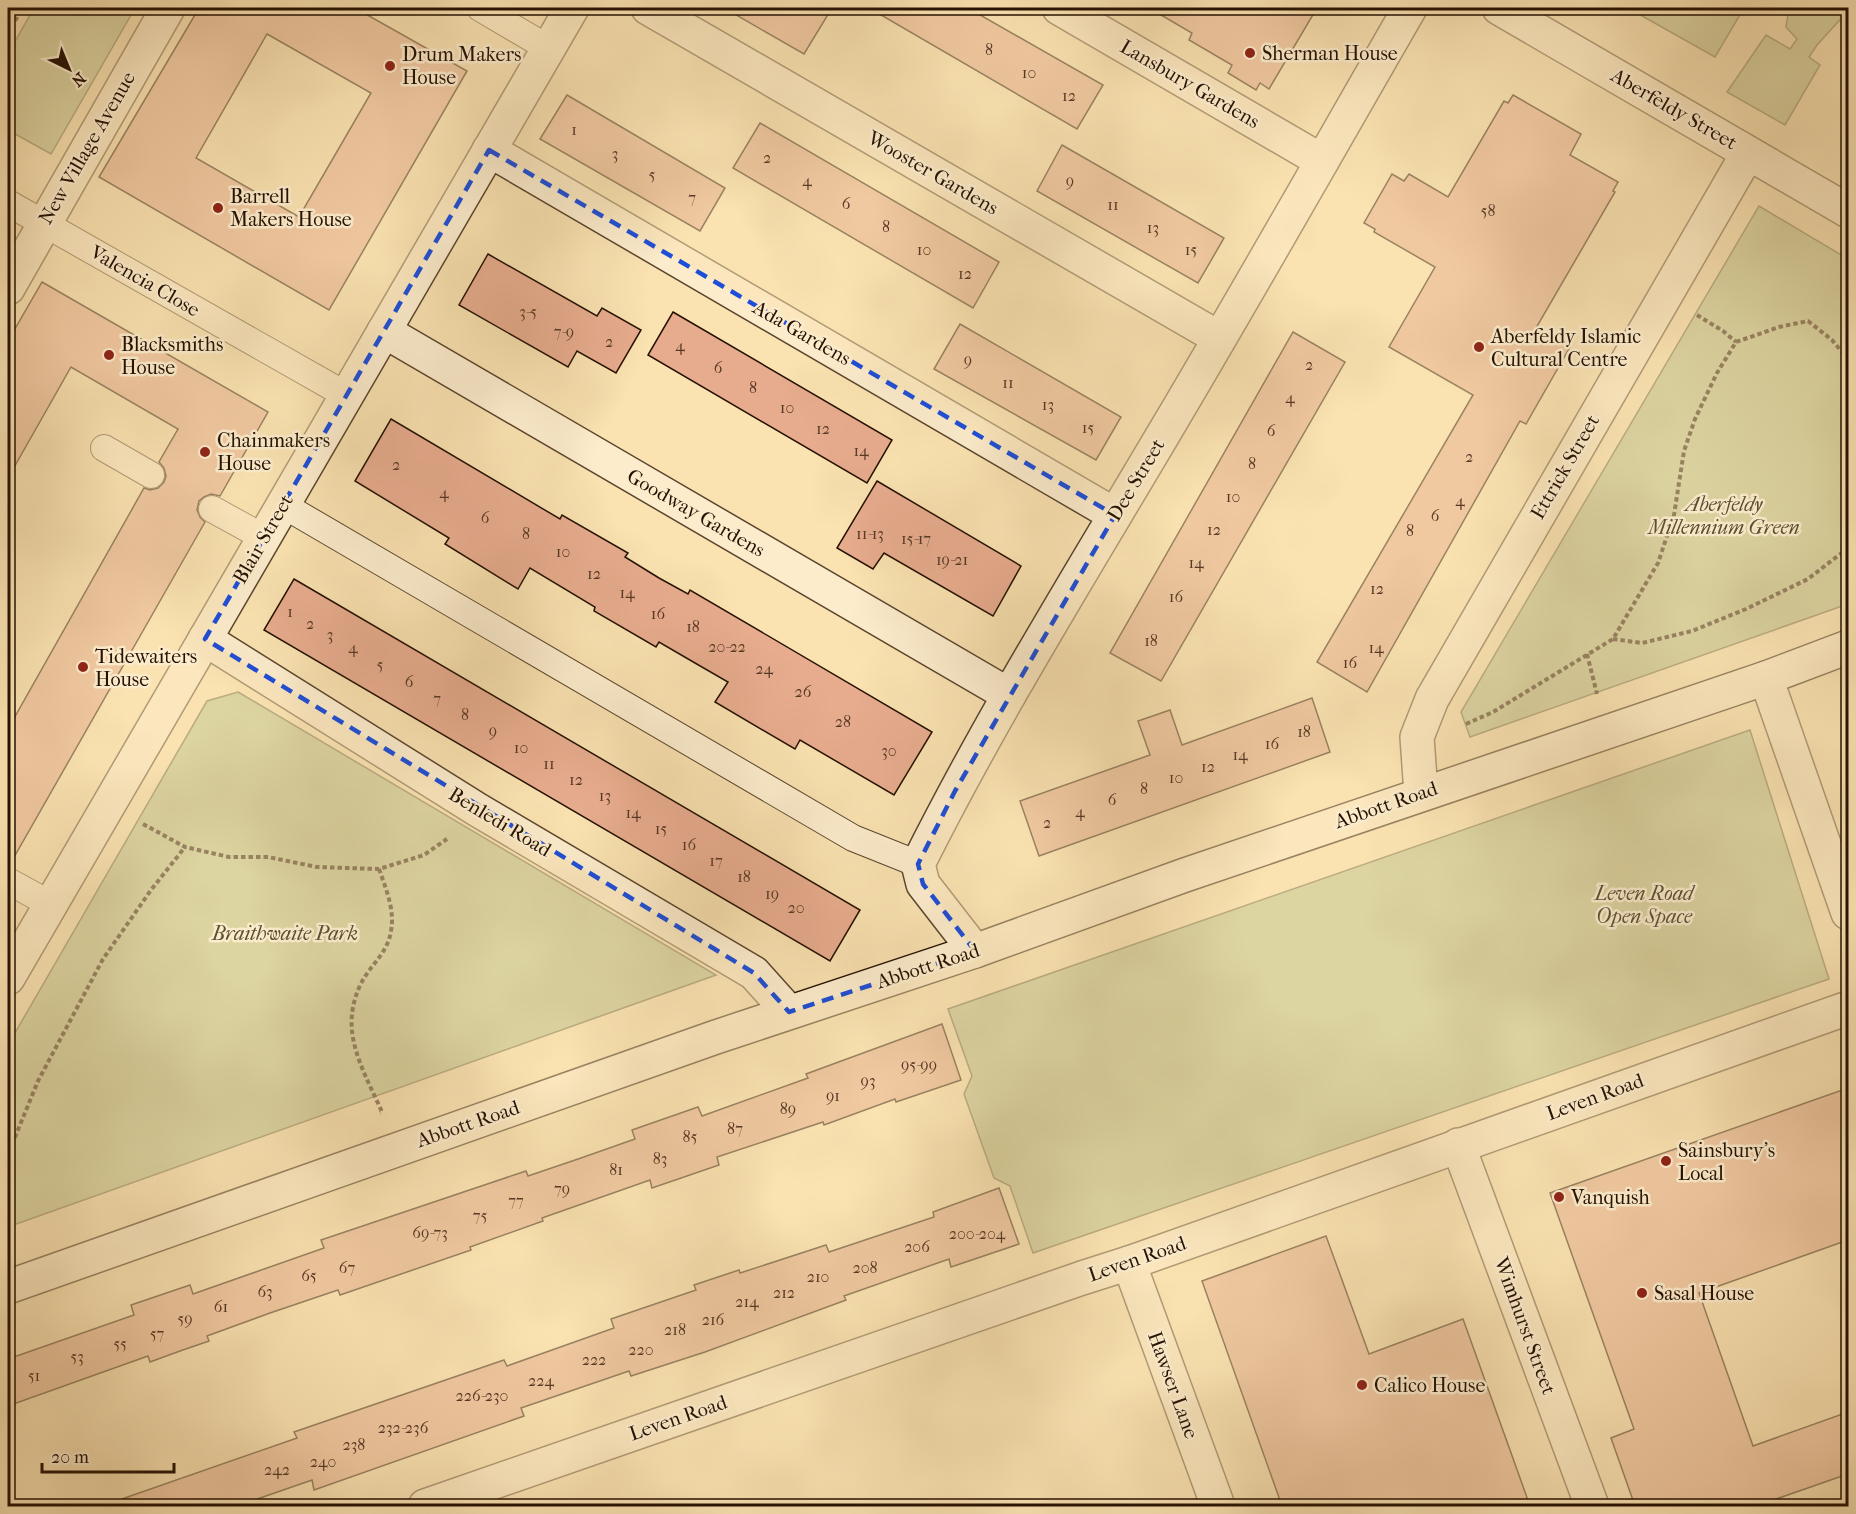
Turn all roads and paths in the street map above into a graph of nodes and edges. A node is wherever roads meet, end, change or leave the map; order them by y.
1 (22, 8) edge
2 (168, 8) edge
3 (480, 8) edge
4 (572, 8) edge
5 (648, 8) edge
6 (1059, 8) edge
7 (1410, 8) edge
8 (1499, 8) edge
9 (8, 34) edge
10 (548, 48) junction
11 (489, 150) junction
12 (1748, 153) junction
13 (1322, 161) junction
14 (8, 202) edge
15 (1848, 211) edge
16 (44, 223) junction
17 (8, 288) edge
18 (384, 331) junction
19 (1219, 338) junction
20 (1848, 359) edge
21 (346, 396) junction
22 (105, 448) dead end
23 (151, 475) dead end
24 (283, 505) junction
25 (212, 509) dead end
26 (1115, 515) junction
27 (263, 537) junction
28 (1848, 548) edge
29 (204, 639) junction
30 (1613, 639) junction
31 (1848, 647) edge
32 (1766, 678) junction
33 (1009, 695) junction
34 (1417, 741) junction
35 (1421, 793) junction
36 (108, 805) junction
37 (478, 810) junction
38 (185, 847) junction
39 (918, 864) junction
40 (379, 869) junction
41 (8, 881) edge
42 (50, 904) junction
43 (1848, 913) edge
44 (975, 951) junction
45 (8, 978) edge
46 (1848, 1008) edge
47 (789, 1012) junction
48 (373, 1116) dead end
49 (1458, 1145) junction
50 (8, 1151) edge
51 (1129, 1263) junction
52 (8, 1287) edge
53 (424, 1506) edge
54 (1218, 1506) edge
55 (1592, 1506) edge

1 - 9 path
2 - 16 street, New Village Avenue
3 - 10 lane
4 - 10 street, Blair Street
5 - 19 street, Wooster Gardens
6 - 13 street, Lansbury Gardens
7 - 13 street, Dee Street
8 - 12 street, Aberfeldy Street
10 - 11 street, Blair Street
11 - 18 street, Blair Street
11 - 26 street, Ada Gardens
12 - 15 street, Aberfeldy Street
12 - 34 street, Ettrick Street
13 - 19 street, Dee Street
14 - 16 lane, Valencia Close
16 - 17 street, New Village Avenue
16 - 21 lane, Valencia Close
18 - 21 street, Blair Street
18 - 33 street, Goodway Gardens
19 - 26 street, Dee Street
20 - 30 path
21 - 24 street, Blair Street
22 - 23 lane
24 - 27 street, Blair Street
24 - 39 lane
25 - 27 lane
26 - 33 street, Dee Street
27 - 29 street, Blair Street
28 - 30 path
29 - 36 street, Blair Street
29 - 37 street, Benledi Road
30 - 34 path
31 - 32 street, Abbott Road
32 - 35 street, Abbott Road
32 - 43 street
33 - 39 street, Dee Street
34 - 35 street, Ettrick Street
35 - 44 street, Abbott Road
36 - 38 path
36 - 42 street, Blair Street
37 - 40 path
37 - 47 street, Benledi Road
38 - 40 path
38 - 50 path
39 - 44 street
40 - 48 path
41 - 42 lane
42 - 45 street, Blair Street
44 - 47 street, Abbott Road
46 - 49 street, Leven Road
47 - 52 street, Abbott Road
49 - 51 street, Leven Road
49 - 55 street, Wimhurst Street
51 - 53 street, Leven Road
51 - 54 street, Hawser Lane

